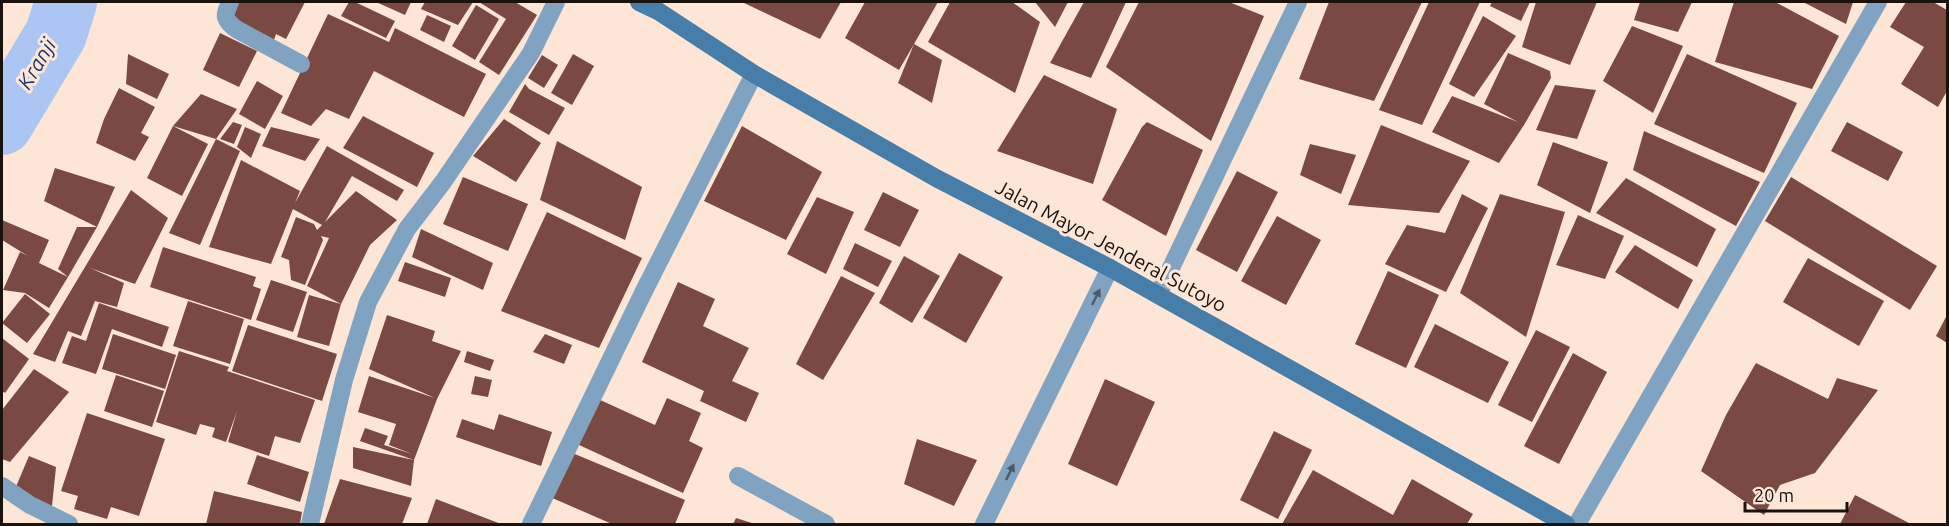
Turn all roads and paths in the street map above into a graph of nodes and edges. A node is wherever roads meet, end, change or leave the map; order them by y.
1 (230, 2) edge
2 (556, 2) edge
3 (639, 2) edge
4 (1298, 2) edge
5 (1878, 2) edge
6 (660, 7) edge
7 (302, 64) dead end
8 (754, 74) junction
9 (1110, 268) junction
10 (1158, 295) junction
11 (738, 476) dead end
12 (2, 486) edge
13 (69, 525) edge
14 (310, 525) edge
15 (531, 525) edge
16 (826, 525) edge
17 (984, 525) edge
18 (1566, 525) edge
19 (1577, 525) edge

1 - 7 street
2 - 14 street
3 - 6 main road, Jalan Mayor Jenderal Sutoyo
4 - 10 street
5 - 19 street
6 - 8 main road, Jalan Mayor Jenderal Sutoyo
8 - 9 main road, Jalan Mayor Jenderal Sutoyo
8 - 15 street
9 - 10 main road, Jalan Mayor Jenderal Sutoyo
17 -> 9 street
10 - 18 main road, Jalan Mayor Jenderal Sutoyo
11 - 16 street
12 - 13 street

